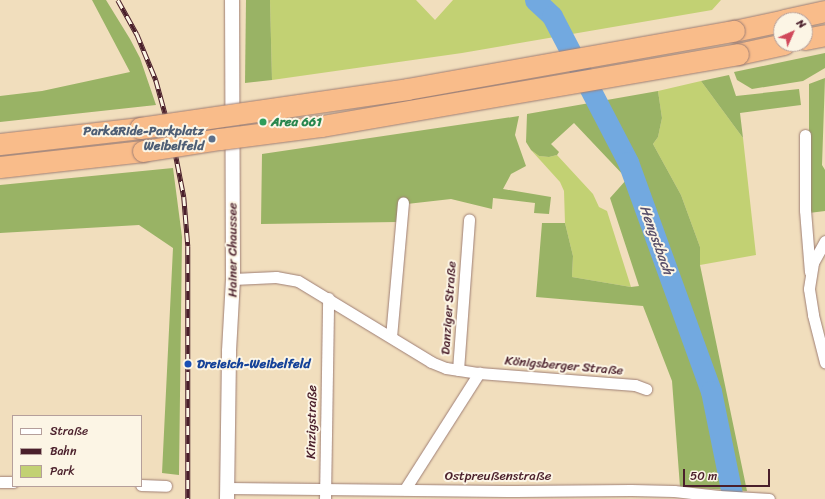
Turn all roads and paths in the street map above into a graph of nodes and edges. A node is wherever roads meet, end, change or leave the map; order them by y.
1 (232, 0) edge
2 (825, 11) edge
3 (813, 14) edge
4 (773, 23) edge
5 (825, 35) edge
6 (813, 38) edge
7 (773, 46) edge
8 (805, 135) dead end
9 (0, 144) edge
10 (0, 167) edge
11 (404, 203) dead end
12 (469, 219) dead end
13 (825, 240) edge
14 (810, 272) junction
15 (233, 279) junction
16 (328, 298) junction
17 (391, 337) junction
18 (825, 362) edge
19 (458, 370) junction
20 (479, 373) junction
21 (646, 389) dead end
22 (0, 482) edge
23 (12, 482) edge
24 (142, 485) edge
25 (166, 486) dead end
26 (405, 490) junction
27 (227, 494) edge
28 (631, 494) edge
29 (325, 495) edge
30 (515, 495) edge
31 (769, 499) edge

1 - 15 street, Hainer Chaussee
2 - 3 highway
4 - 9 highway, bridge
5 - 6 highway
7 - 10 highway, bridge
8 - 14 street
11 - 17 street
12 - 19 street, Danziger Straße
13 - 14 street
14 - 18 street
15 - 16 street, Danziger Straße
15 - 27 street, Hainer Chaussee
16 - 17 street, Danziger Straße
16 - 29 street, Kinzigstraße
17 - 19 street, Danziger Straße
19 - 20 street, Königsberger Straße
20 - 21 street, Königsberger Straße
20 - 26 street
22 - 23 street
24 - 25 street
26 - 29 street, Ostpreußenstraße
26 - 30 street, Ostpreußenstraße
27 - 29 street, Ostpreußenstraße
28 - 30 street, Ostpreußenstraße
28 - 31 street, Ostpreußenstraße

